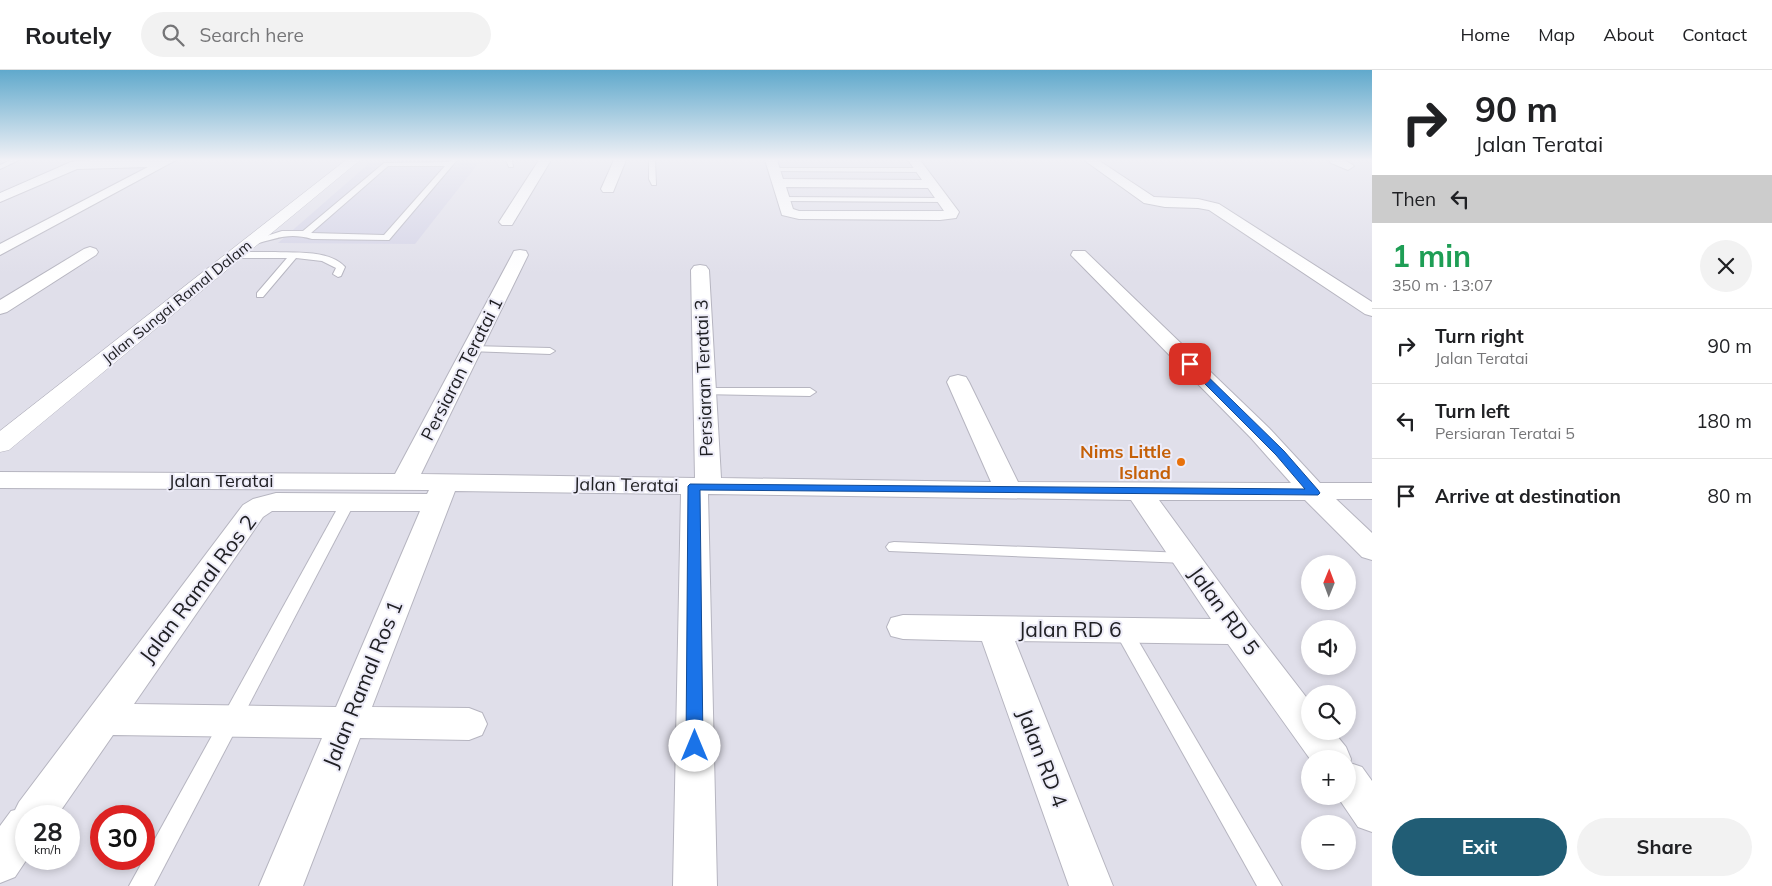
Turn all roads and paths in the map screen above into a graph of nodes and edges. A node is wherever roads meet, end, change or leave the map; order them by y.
1 (97, 198) edge
2 (315, 198) edge
3 (346, 198) edge
4 (421, 198) edge
5 (521, 198) edge
6 (783, 198) edge
7 (943, 198) edge
8 (1146, 198) edge
9 (506, 222) dead end
10 (282, 228) junction
11 (306, 233) junction
12 (0, 250) edge
13 (90, 252) dead end
14 (235, 255) junction
15 (520, 255) dead end
16 (1079, 255) dead end
17 (293, 256) junction
18 (700, 270) dead end
19 (338, 274) dead end
20 (260, 295) dead end
21 (0, 308) edge
22 (1372, 310) edge
23 (472, 349) junction
24 (550, 351) dead end
25 (958, 382) dead end
26 (704, 392) junction
27 (810, 392) dead end
28 (31, 419) junction
29 (0, 436) edge
30 (0, 444) edge
31 (0, 480) edge
32 (404, 482) junction
33 (701, 486) junction
34 (1008, 490) junction
35 (1372, 491) edge
36 (1139, 492) junction
37 (441, 493) junction
38 (1314, 493) junction
39 (348, 502) junction
40 (894, 547) dead end
41 (1372, 550) edge
42 (1186, 558) junction
43 (903, 627) dead end
44 (994, 630) junction
45 (1123, 630) junction
46 (1237, 632) junction
47 (1301, 717) edge
48 (102, 719) junction
49 (232, 721) junction
50 (346, 723) junction
51 (468, 724) dead end
52 (1356, 791) edge
53 (41, 805) edge
54 (1372, 813) edge
55 (15, 841) edge
56 (0, 862) edge
57 (141, 886) edge
58 (281, 886) edge
59 (695, 886) edge
60 (1091, 886) edge
61 (1270, 886) edge

1 - 12 street
2 - 10 street, Jalan Sungai Ramal Dalam
3 - 11 lane
4 - 11 lane
5 - 9 street
6 - 7 street
8 - 22 street
10 - 11 lane
10 - 14 street, Jalan Sungai Ramal Dalam
13 - 21 street
14 - 17 lane
14 - 28 street, Jalan Sungai Ramal Dalam
15 - 23 street, Persiaran Teratai 1
16 - 38 street
17 - 19 lane
17 - 20 lane
18 - 26 street, Persiaran Teratai 3
23 - 24 lane
23 - 32 street, Persiaran Teratai 1
25 - 34 street
26 - 27 lane
26 - 33 street, Persiaran Teratai 3
28 - 29 street
28 - 30 street, Jalan Sungai Ramal Dalam
31 - 32 street, Jalan Teratai
32 - 37 street, Jalan Teratai
33 - 34 street, Jalan Teratai
33 - 37 street, Jalan Teratai
33 - 59 street, Persiaran Teratai 3
34 - 36 street, Jalan Teratai
35 - 38 street, Jalan Teratai
36 - 38 street, Jalan Teratai
36 - 42 street, Jalan RD 5
37 - 39 street, Jalan Ramal Ros 2
37 - 50 street, Jalan Ramal Ros 1
38 - 41 street
39 - 48 street, Jalan Ramal Ros 2
39 - 49 lane
40 - 42 lane
42 - 46 street, Jalan RD 5
43 - 44 street, Jalan RD 6
44 - 45 street, Jalan RD 6
44 - 60 street, Jalan RD 4
45 - 46 street, Jalan RD 6
45 - 61 lane
46 - 47 street, Jalan RD 5
48 - 49 street
48 - 53 street, Jalan Ramal Ros 2
49 - 50 street
49 - 57 lane
50 - 51 street
50 - 58 street, Jalan Ramal Ros 1
52 - 54 street
55 - 56 street

